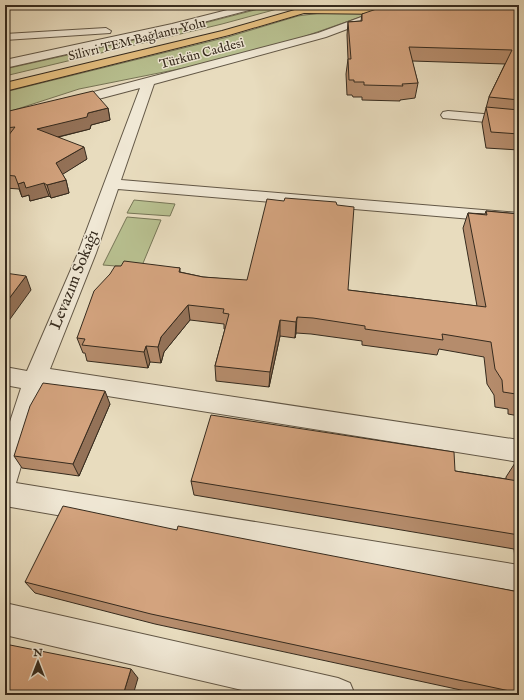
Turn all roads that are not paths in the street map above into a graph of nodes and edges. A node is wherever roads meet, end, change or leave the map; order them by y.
1 (258, 5) edge
2 (322, 5) edge
3 (403, 5) edge
4 (300, 8) edge
5 (388, 11) junction
6 (173, 27) junction
7 (30, 35) junction
8 (5, 37) edge
9 (18, 61) junction
10 (5, 64) edge
11 (5, 80) edge
12 (148, 82) junction
13 (5, 87) edge
14 (56, 107) edge
15 (448, 115) dead end
16 (519, 121) edge
17 (112, 184) junction
18 (519, 218) edge
19 (5, 376) edge
20 (34, 378) junction
21 (519, 451) edge
22 (5, 478) edge
23 (5, 494) edge
24 (519, 580) edge
25 (5, 619) edge
26 (338, 695) edge

1 - 6 street
2 - 4 highway, Silivri TEM Bağlantı Yolu
3 - 5 street, Türkün Caddesi
4 - 5 highway
4 - 11 highway, Silivri TEM Bağlantı Yolu
4 - 13 highway, Silivri TEM Bağlantı Yolu
5 - 12 street, Türkün Caddesi
6 - 7 street
6 - 9 street
7 - 8 street
7 - 9 street
9 - 10 street
12 - 14 street, Türkün Caddesi
12 - 17 street, Levazım Sokağı
15 - 16 street
17 - 18 street
17 - 20 street, Levazım Sokağı
19 - 20 street
20 - 21 street
20 - 22 street, Levazım Sokağı
23 - 24 street
25 - 26 street

